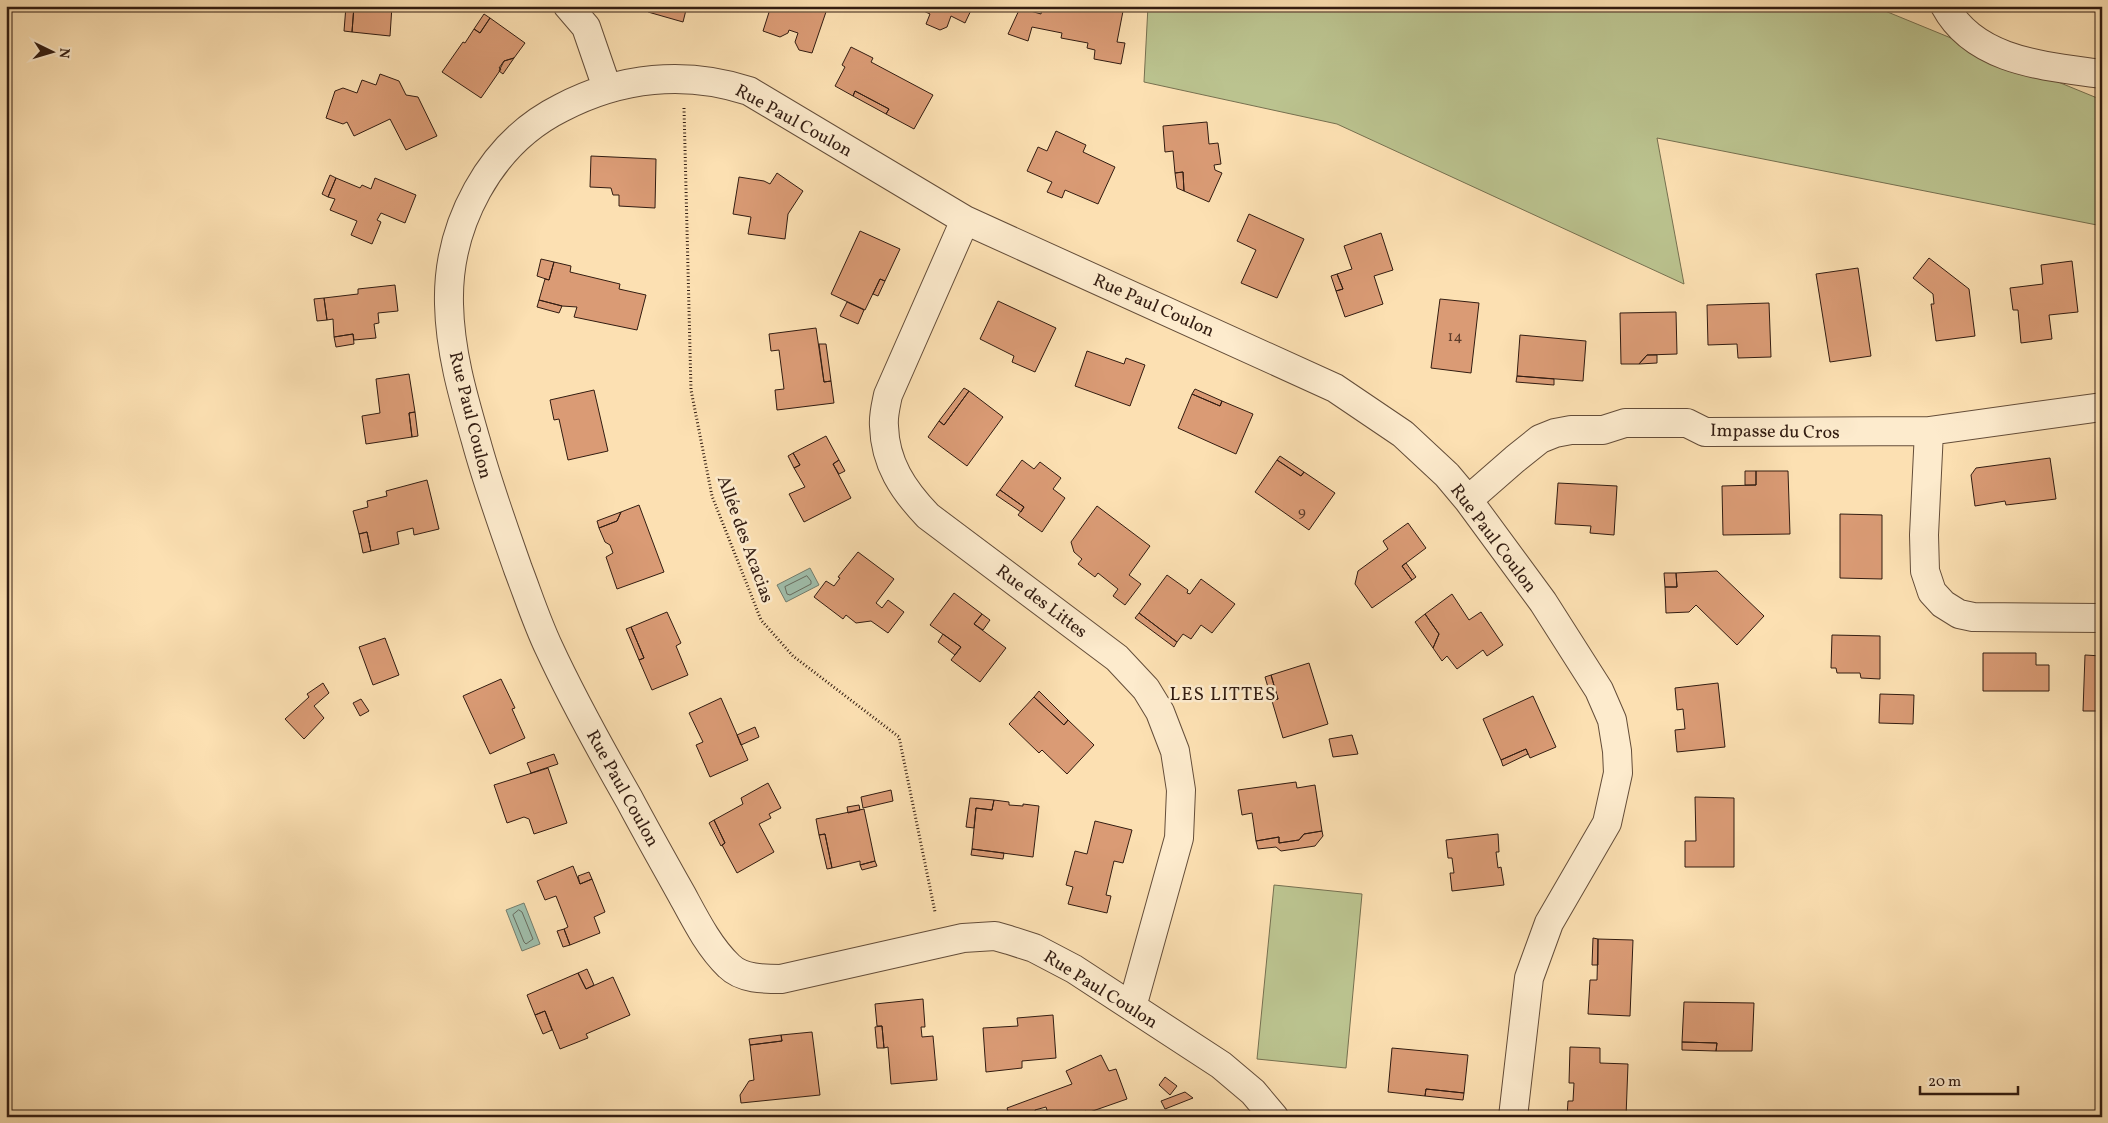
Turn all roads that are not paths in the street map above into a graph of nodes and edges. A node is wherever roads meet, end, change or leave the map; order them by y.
1 (568, 6) edge
2 (1945, 6) edge
3 (2102, 74) edge
4 (608, 88) junction
5 (965, 220) junction
6 (2102, 407) edge
7 (1929, 430) junction
8 (1468, 500) junction
9 (2102, 618) edge
10 (1132, 1007) junction
11 (1274, 1117) edge
12 (1512, 1117) edge

1 - 4 street
2 - 3 street
4 - 5 street, Rue Paul Coulon
4 - 10 street, Rue Paul Coulon
5 - 8 street, Rue Paul Coulon
5 - 10 street, Rue des Littes
6 - 7 street, Impasse du Cros
7 - 8 street, Impasse du Cros
7 - 9 street
8 - 12 street, Rue Paul Coulon
10 - 11 street, Rue Paul Coulon

